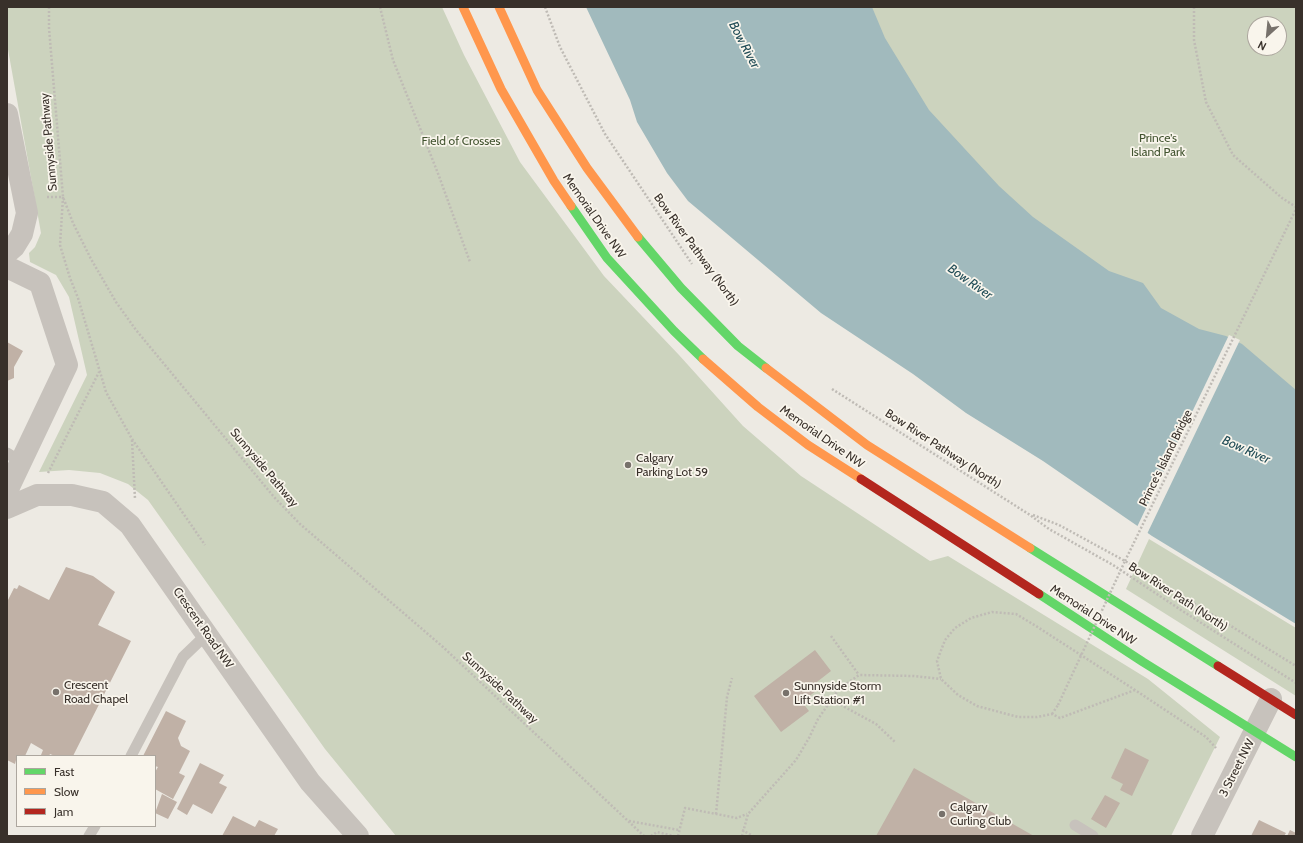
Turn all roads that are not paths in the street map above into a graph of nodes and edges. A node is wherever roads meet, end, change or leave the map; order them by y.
1 (463, 7) edge
2 (499, 7) edge
3 (7, 114) edge
4 (7, 253) edge
5 (7, 267) edge
6 (14, 457) edge
7 (7, 491) edge
8 (7, 508) edge
9 (207, 634) junction
10 (1271, 700) junction
11 (1296, 715) edge
12 (1255, 732) junction
13 (132, 755) edge
14 (1296, 758) edge
15 (1075, 825) dead end
16 (94, 827) edge
17 (89, 836) edge
18 (358, 836) edge
19 (1093, 836) edge
20 (1202, 836) edge

1 - 12 main road, Memorial Drive NW
2 - 10 main road, Memorial Drive NW
3 - 4 street
5 - 6 street
6 - 7 street
8 - 9 street, Crescent Road NW
9 - 13 lane
9 - 18 street, Crescent Road NW
10 - 11 main road, Memorial Drive NW
10 - 12 street, 3 Street NW
12 - 14 main road, Memorial Drive NW
12 - 20 street, 3 Street NW
15 - 19 lane
16 - 17 lane

